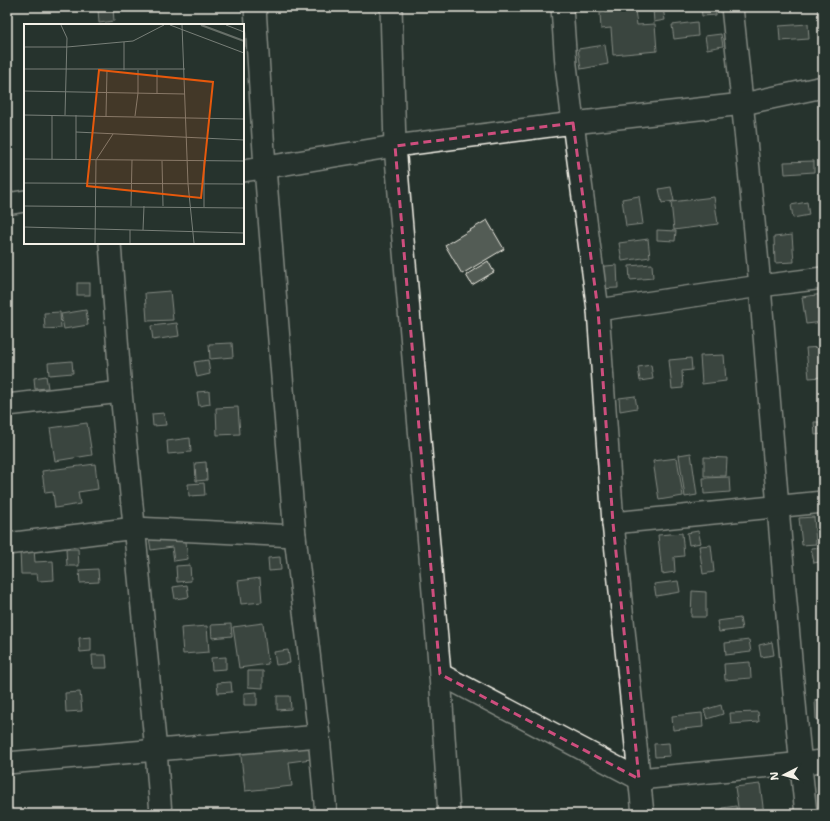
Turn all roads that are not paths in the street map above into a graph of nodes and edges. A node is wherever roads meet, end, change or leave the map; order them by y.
1 (255, 7) edge
2 (391, 7) edge
3 (562, 7) edge
4 (732, 7) edge
5 (823, 87) edge
6 (743, 104) junction
7 (573, 123) junction
8 (396, 146) junction
9 (265, 168) junction
10 (244, 171) edge
11 (24, 202) edge
12 (7, 204) edge
13 (110, 244) edge
14 (823, 278) edge
15 (760, 286) junction
16 (598, 310) junction
17 (121, 392) junction
18 (7, 405) edge
19 (823, 502) edge
20 (778, 507) junction
21 (613, 523) junction
22 (134, 528) junction
23 (295, 536) junction
24 (7, 544) edge
25 (440, 674) junction
26 (319, 736) junction
27 (156, 750) junction
28 (823, 762) edge
29 (7, 763) edge
30 (800, 764) junction
31 (639, 779) junction
32 (161, 814) edge
33 (326, 814) edge
34 (450, 814) edge
35 (643, 814) edge
36 (806, 814) edge

1 - 9 street
2 - 8 street
3 - 7 street
4 - 6 street
5 - 6 street
6 - 7 street
6 - 15 street
7 - 8 street
7 - 16 street
8 - 9 street
8 - 25 street
9 - 10 street
9 - 23 street
11 - 12 street
13 - 17 street
14 - 15 street
15 - 16 street
15 - 20 street
16 - 21 street
17 - 18 street
17 - 22 street
19 - 20 street
20 - 21 street
20 - 30 street
21 - 31 street
22 - 23 street
22 - 24 street
22 - 27 street
23 - 26 street
25 - 31 street
25 - 34 street
26 - 27 street
26 - 33 street
27 - 29 street
27 - 32 street
28 - 30 street
30 - 31 street
30 - 36 street
31 - 35 street

